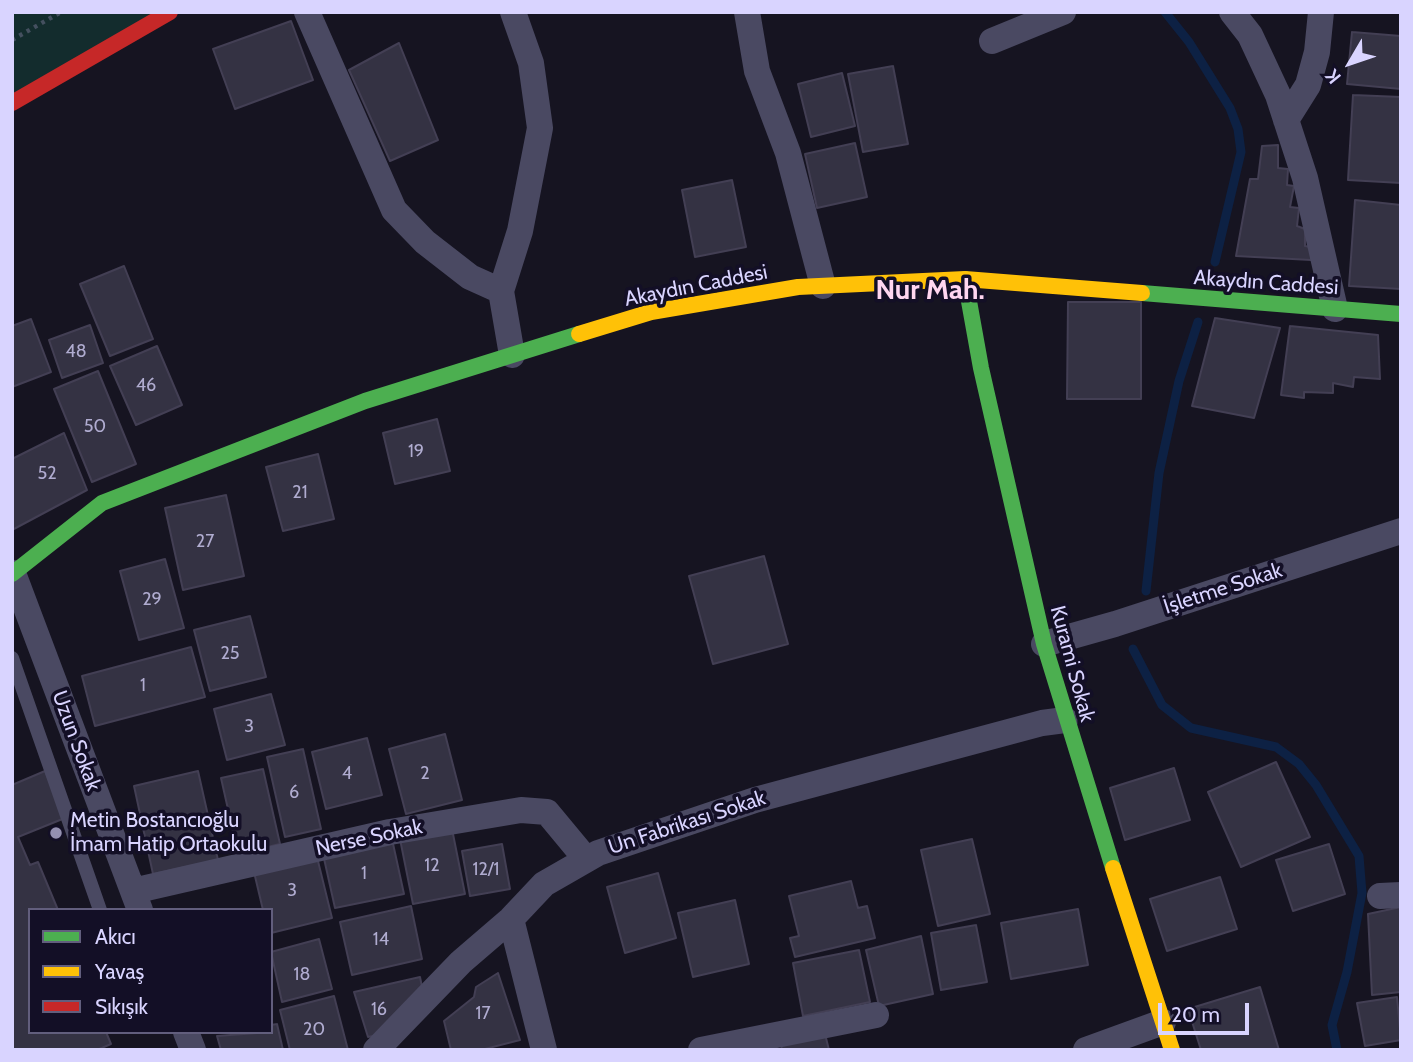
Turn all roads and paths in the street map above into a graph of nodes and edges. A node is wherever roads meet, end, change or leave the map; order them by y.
1 (61, 12) edge
2 (170, 12) edge
3 (307, 12) edge
4 (513, 12) edge
5 (747, 12) edge
6 (1063, 12) edge
7 (1232, 12) edge
8 (1321, 12) edge
9 (12, 40) edge
10 (992, 41) dead end
11 (12, 103) edge
12 (1286, 120) junction
13 (965, 279) junction
14 (823, 286) junction
15 (501, 291) junction
16 (1335, 309) junction
17 (1401, 314) edge
18 (512, 355) junction
19 (1401, 531) edge
20 (13, 573) edge
21 (1044, 644) junction
22 (12, 658) edge
23 (1065, 720) junction
24 (586, 859) junction
25 (136, 900) edge
26 (99, 908) edge
27 (511, 919) junction
28 (876, 1015) dead end
29 (1163, 1022) junction
30 (376, 1050) edge
31 (544, 1050) edge
32 (701, 1050) edge
33 (1086, 1050) edge
34 (1172, 1050) edge

1 - 9 path
2 - 11 street
3 - 15 street
4 - 15 street
5 - 14 street
6 - 10 street
7 - 12 street
8 - 12 street
12 - 16 street
13 - 14 street, Akaydın Caddesi
13 - 16 street, Akaydın Caddesi
13 - 21 street, Kurami Sokak
14 - 18 street, Akaydın Caddesi
15 - 18 street
16 - 17 street, Akaydın Caddesi
18 - 20 street, Akaydın Caddesi
19 - 21 street, İşletme Sokak
20 - 25 street, Uzun Sokak
21 - 23 street, Kurami Sokak
22 - 26 lane
23 - 24 street, Un Fabrikası Sokak
23 - 29 street, Kurami Sokak
24 - 25 street, Nerse Sokak
24 - 27 street, Un Fabrikası Sokak
27 - 30 street, Un Fabrikası Sokak
27 - 31 street
28 - 32 street
29 - 33 street
29 - 34 street, Kurami Sokak

